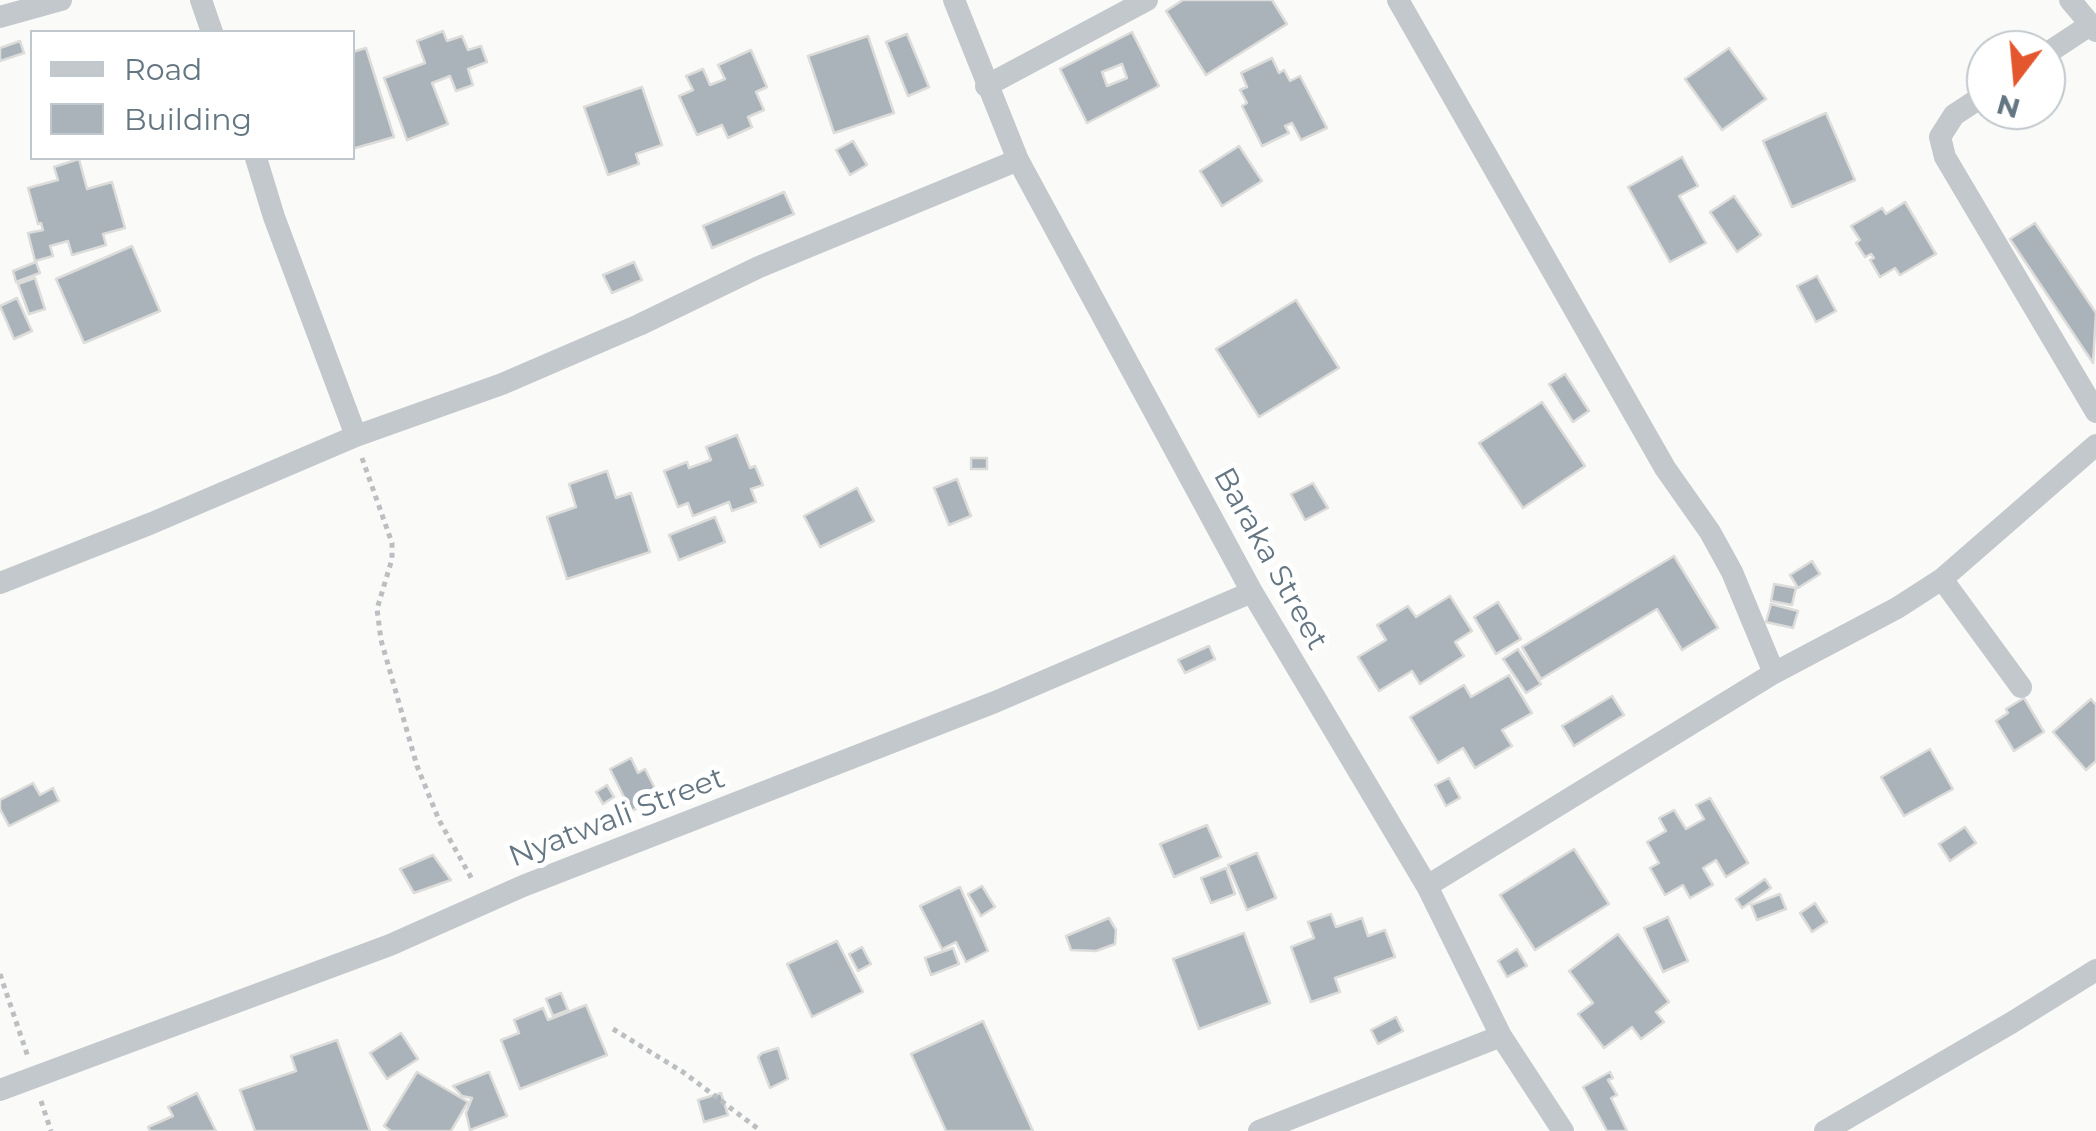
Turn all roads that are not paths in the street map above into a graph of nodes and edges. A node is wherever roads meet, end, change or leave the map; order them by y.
1 (61, 0) edge
2 (201, 0) edge
3 (954, 0) edge
4 (1147, 0) edge
5 (1398, 0) edge
6 (2070, 0) edge
7 (0, 17) edge
8 (2093, 28) edge
9 (211, 30) edge
10 (2066, 43) edge
11 (986, 86) junction
12 (1966, 107) edge
13 (257, 160) edge
14 (1018, 160) junction
15 (2096, 412) edge
16 (356, 436) junction
17 (2096, 445) edge
18 (1942, 579) junction
19 (0, 583) edge
20 (1252, 592) junction
21 (1774, 673) junction
22 (2020, 687) dead end
23 (1427, 886) junction
24 (2096, 970) edge
25 (1501, 1036) junction
26 (0, 1090) edge
27 (1259, 1131) edge
28 (1564, 1131) edge
29 (1825, 1131) edge

1 - 7 street
2 - 9 street
3 - 11 street, Baraka Street
4 - 11 street
5 - 21 street
6 - 8 street
8 - 10 street
11 - 14 street, Baraka Street
12 - 15 street
13 - 16 street
14 - 16 street
14 - 20 street, Baraka Street
16 - 19 street
17 - 18 street
18 - 21 street
18 - 22 street
20 - 23 street, Baraka Street
20 - 26 street, Nyatwali Street
21 - 23 street
23 - 25 street, Baraka Street
24 - 29 street
25 - 27 street
25 - 28 street, Baraka Street

